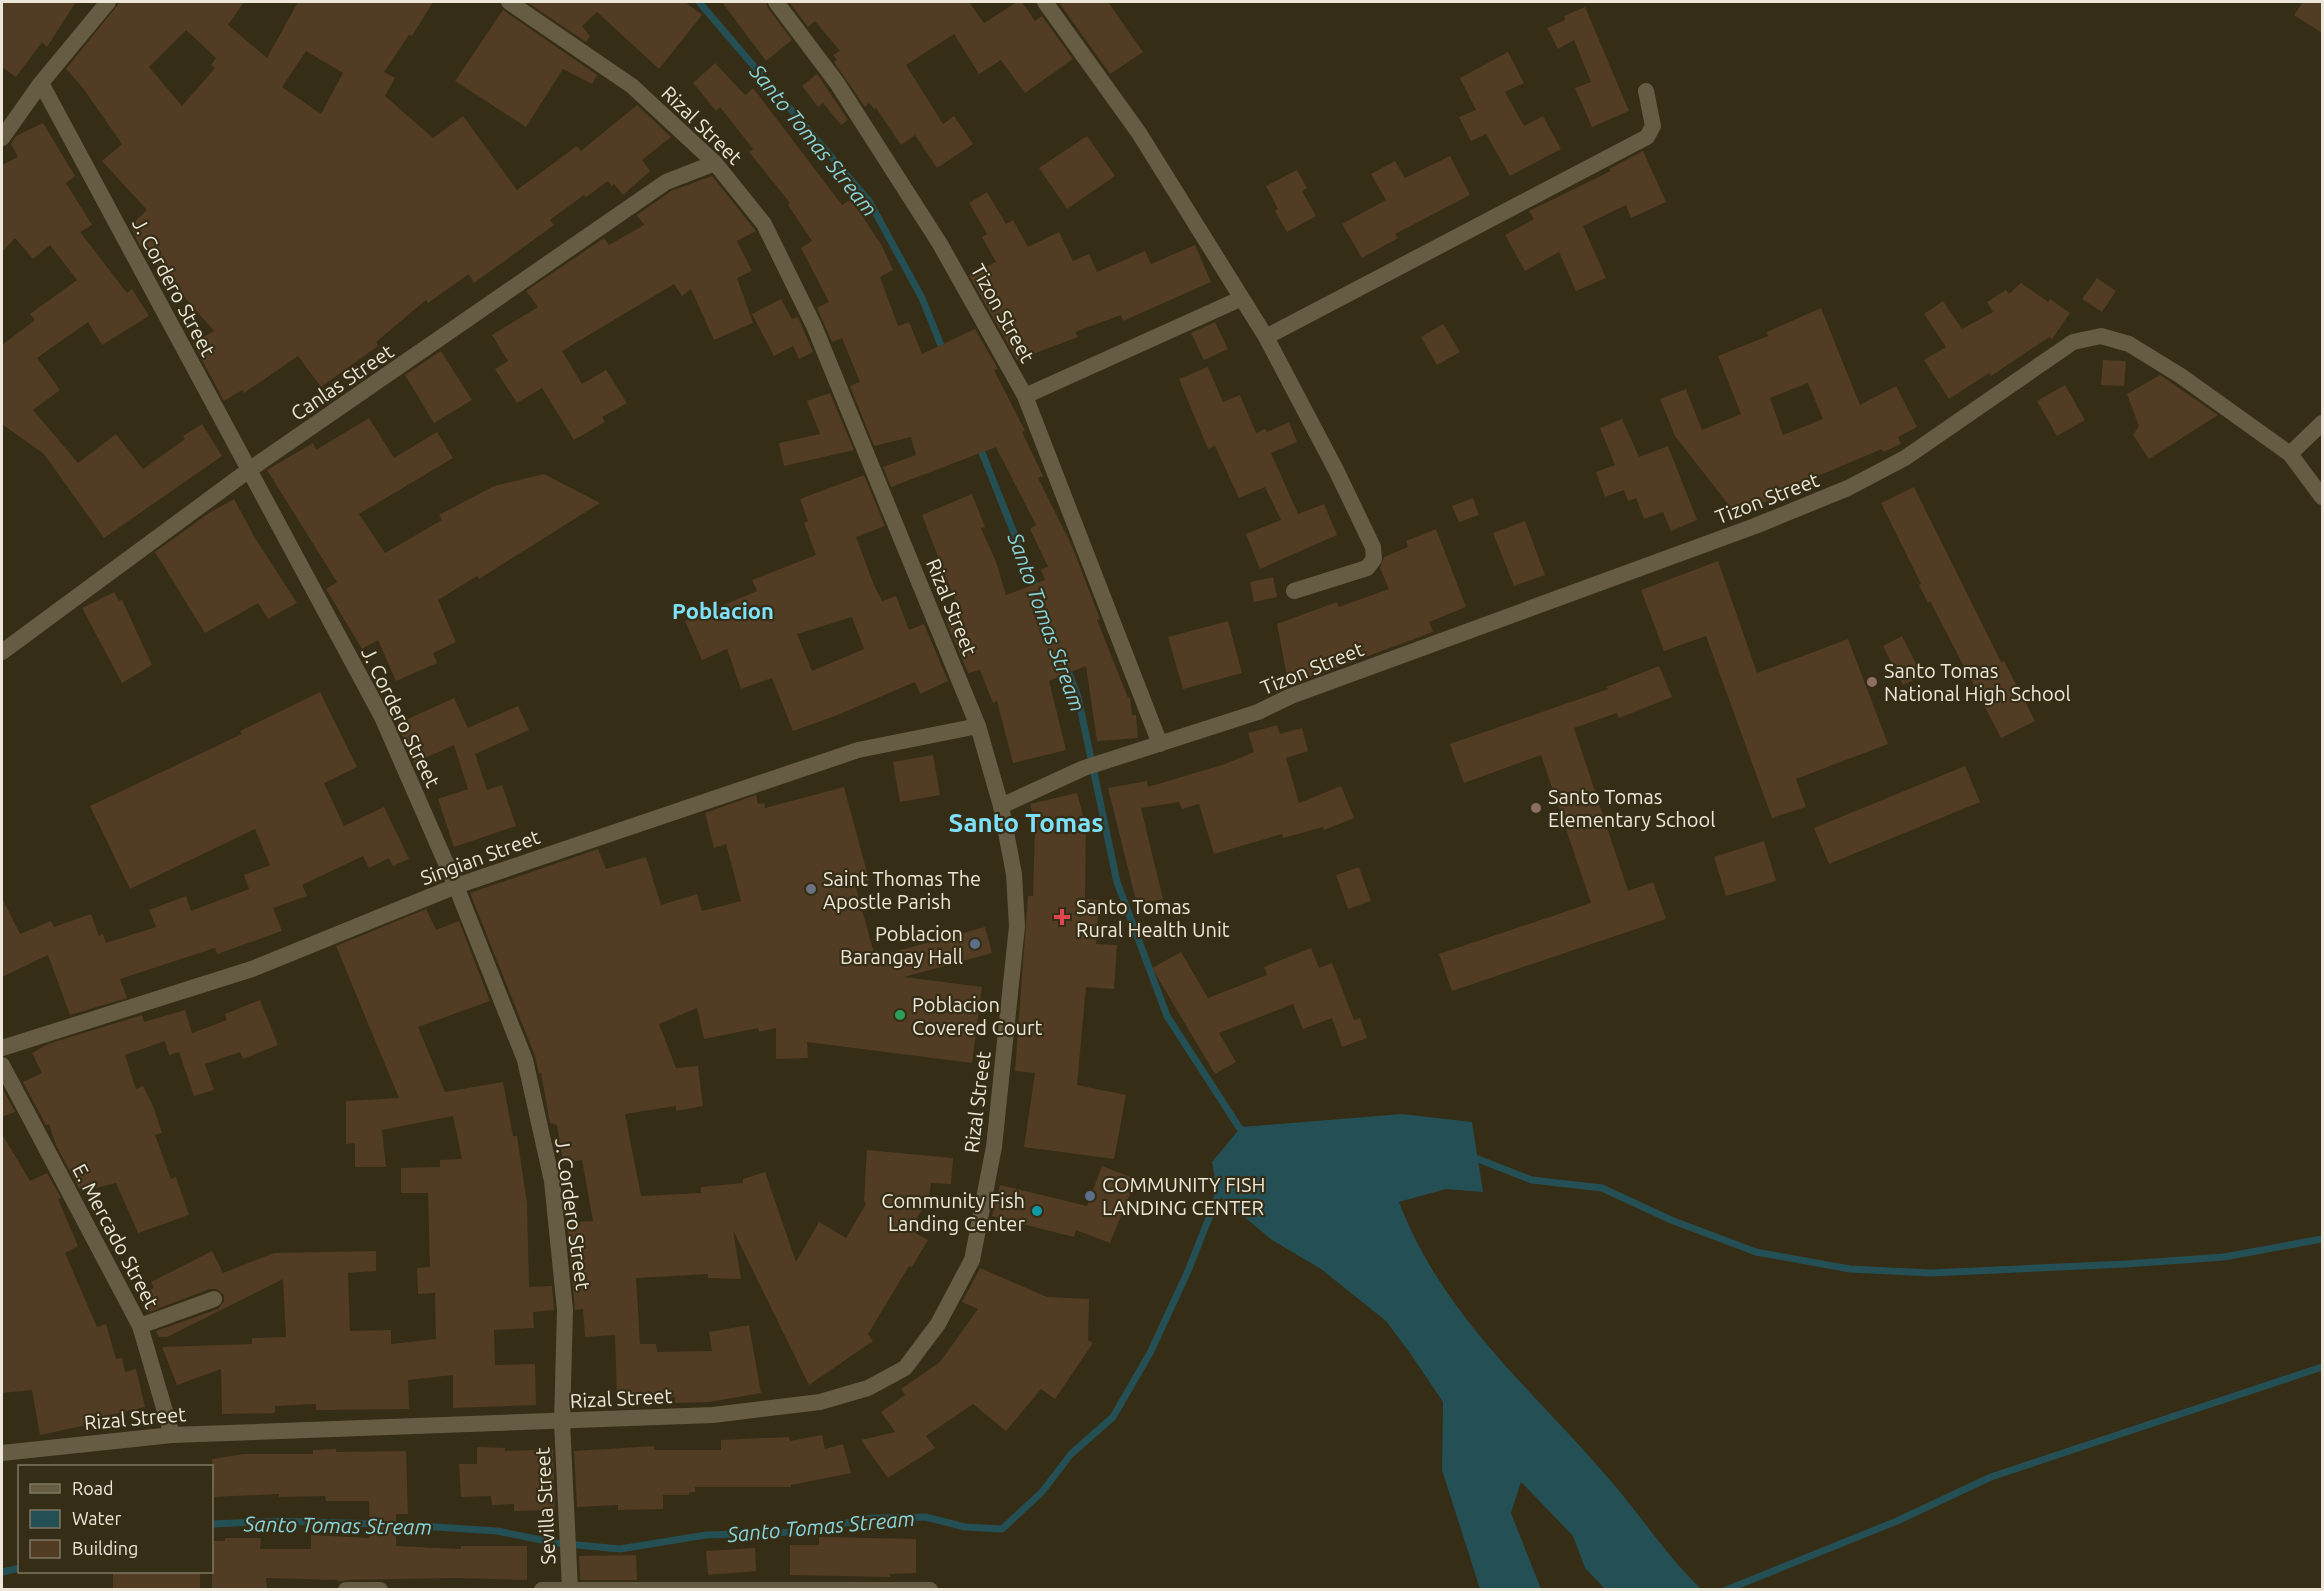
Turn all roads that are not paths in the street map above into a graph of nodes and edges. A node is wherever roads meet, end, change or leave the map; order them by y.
1 (108, 2) edge
2 (509, 2) edge
3 (776, 2) edge
4 (1045, 2) edge
5 (41, 83) junction
6 (1646, 91) dead end
7 (2, 138) edge
8 (716, 162) junction
9 (1240, 299) junction
10 (1266, 337) junction
11 (1025, 396) junction
12 (2322, 423) edge
13 (2290, 454) junction
14 (249, 470) junction
15 (2322, 497) edge
16 (1294, 591) dead end
17 (2, 652) edge
18 (978, 726) junction
19 (1160, 744) junction
20 (1001, 806) junction
21 (456, 886) junction
22 (2, 1048) edge
23 (2, 1065) edge
24 (214, 1299) dead end
25 (140, 1326) junction
26 (562, 1422) junction
27 (172, 1435) junction
28 (2, 1453) edge
29 (570, 1589) edge
30 (346, 1590) edge
31 (380, 1590) edge
32 (542, 1590) edge
33 (930, 1590) edge

1 - 5 street
2 - 8 street, Rizal Street
3 - 11 street, Tizon Street
4 - 9 street
5 - 7 street
5 - 14 street, J. Cordero Street
6 - 10 street
8 - 14 street, Canlas Street
8 - 18 street, Rizal Street
9 - 10 street
9 - 11 street
10 - 16 street
11 - 19 street, Tizon Street
12 - 13 street
13 - 15 street, Tizon Street
13 - 19 street, Tizon Street
14 - 17 street, Canlas Street
14 - 21 street, J. Cordero Street
18 - 20 street, Rizal Street
18 - 21 street, Singian Street
19 - 20 street, Tizon Street
20 - 26 street, Rizal Street
21 - 22 street, Singian Street
21 - 26 street, J. Cordero Street
23 - 25 street, E. Mercado Street
24 - 25 street
25 - 27 street, E. Mercado Street
26 - 27 street, Rizal Street
26 - 29 street, Sevilla Street
27 - 28 street, Rizal Street
29 - 32 street
29 - 33 street
30 - 31 street

